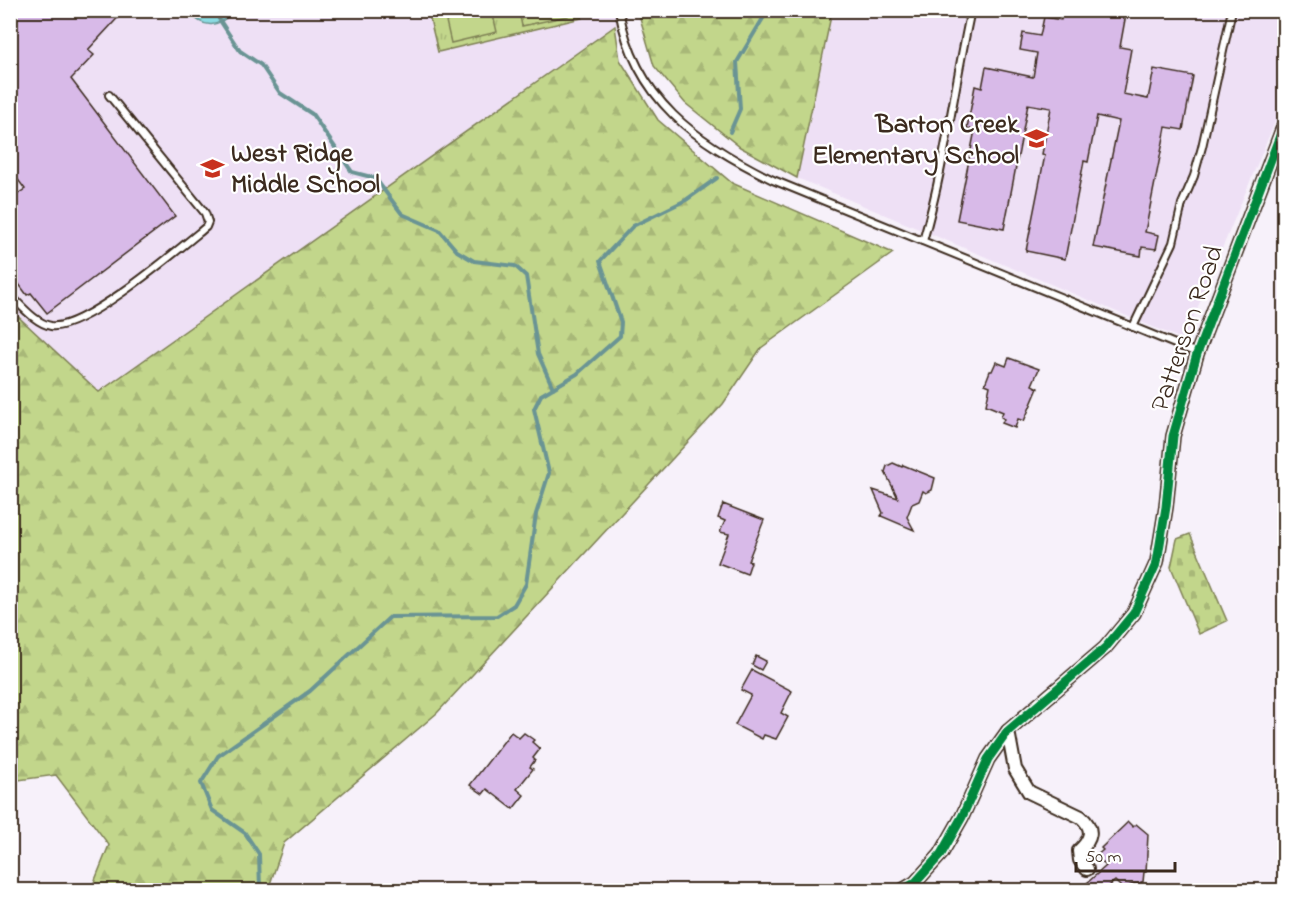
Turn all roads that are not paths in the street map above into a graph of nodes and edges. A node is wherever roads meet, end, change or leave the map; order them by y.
1 (619, 10) edge
2 (971, 10) edge
3 (1232, 10) edge
4 (1267, 10) edge
5 (1284, 14) edge
6 (109, 95) dead end
7 (1284, 125) edge
8 (923, 241) junction
9 (10, 295) edge
10 (1133, 327) junction
11 (1197, 354) junction
12 (1008, 731) junction
13 (1087, 869) dead end
14 (918, 887) edge
15 (903, 891) edge

1 - 8 lane
2 - 8 lane
3 - 10 lane
4 - 5 lane
6 - 9 lane
7 - 11 street, Patterson Road
8 - 10 lane
10 - 11 lane
11 - 12 street, Patterson Road
12 - 13 street
12 - 14 street, Patterson Road
14 - 15 street, Patterson Road

